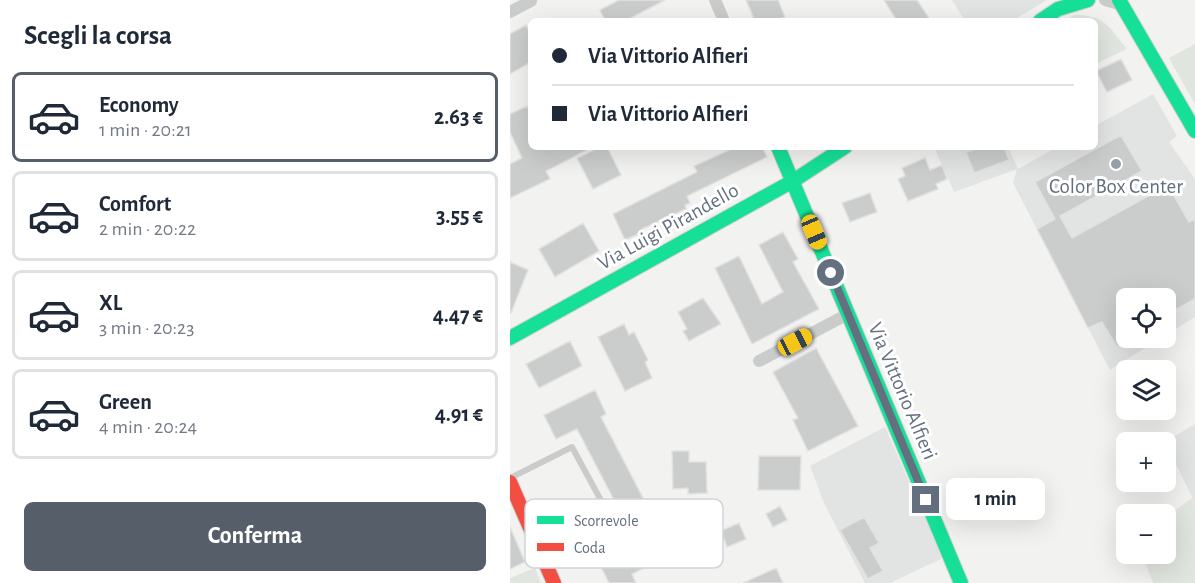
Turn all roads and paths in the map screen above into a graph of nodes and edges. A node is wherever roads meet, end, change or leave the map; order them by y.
1 (715, 0) edge
2 (1088, 0) edge
3 (1105, 0) edge
4 (531, 1) edge
5 (1120, 3) edge
6 (1062, 4) edge
7 (510, 12) edge
8 (723, 18) edge
9 (1044, 18) edge
10 (1195, 131) edge
11 (779, 150) edge
12 (840, 150) edge
13 (793, 181) junction
14 (848, 314) junction
15 (510, 338) edge
16 (759, 361) dead end
17 (510, 480) edge
18 (600, 499) edge
19 (525, 515) edge
20 (548, 568) edge
21 (554, 583) edge
22 (961, 583) edge

1 - 8 street
2 - 6 street
3 - 5 street
4 - 7 street
5 - 10 street
6 - 9 street
11 - 13 street, Via Vittorio Alfieri
12 - 13 street, Via Luigi Pirandello
13 - 14 street, Via Vittorio Alfieri
13 - 15 street, Via Luigi Pirandello
14 - 16 street, Via Vittorio Alfieri
14 - 22 street, Via Vittorio Alfieri
17 - 18 lane
17 - 19 street
20 - 21 street

